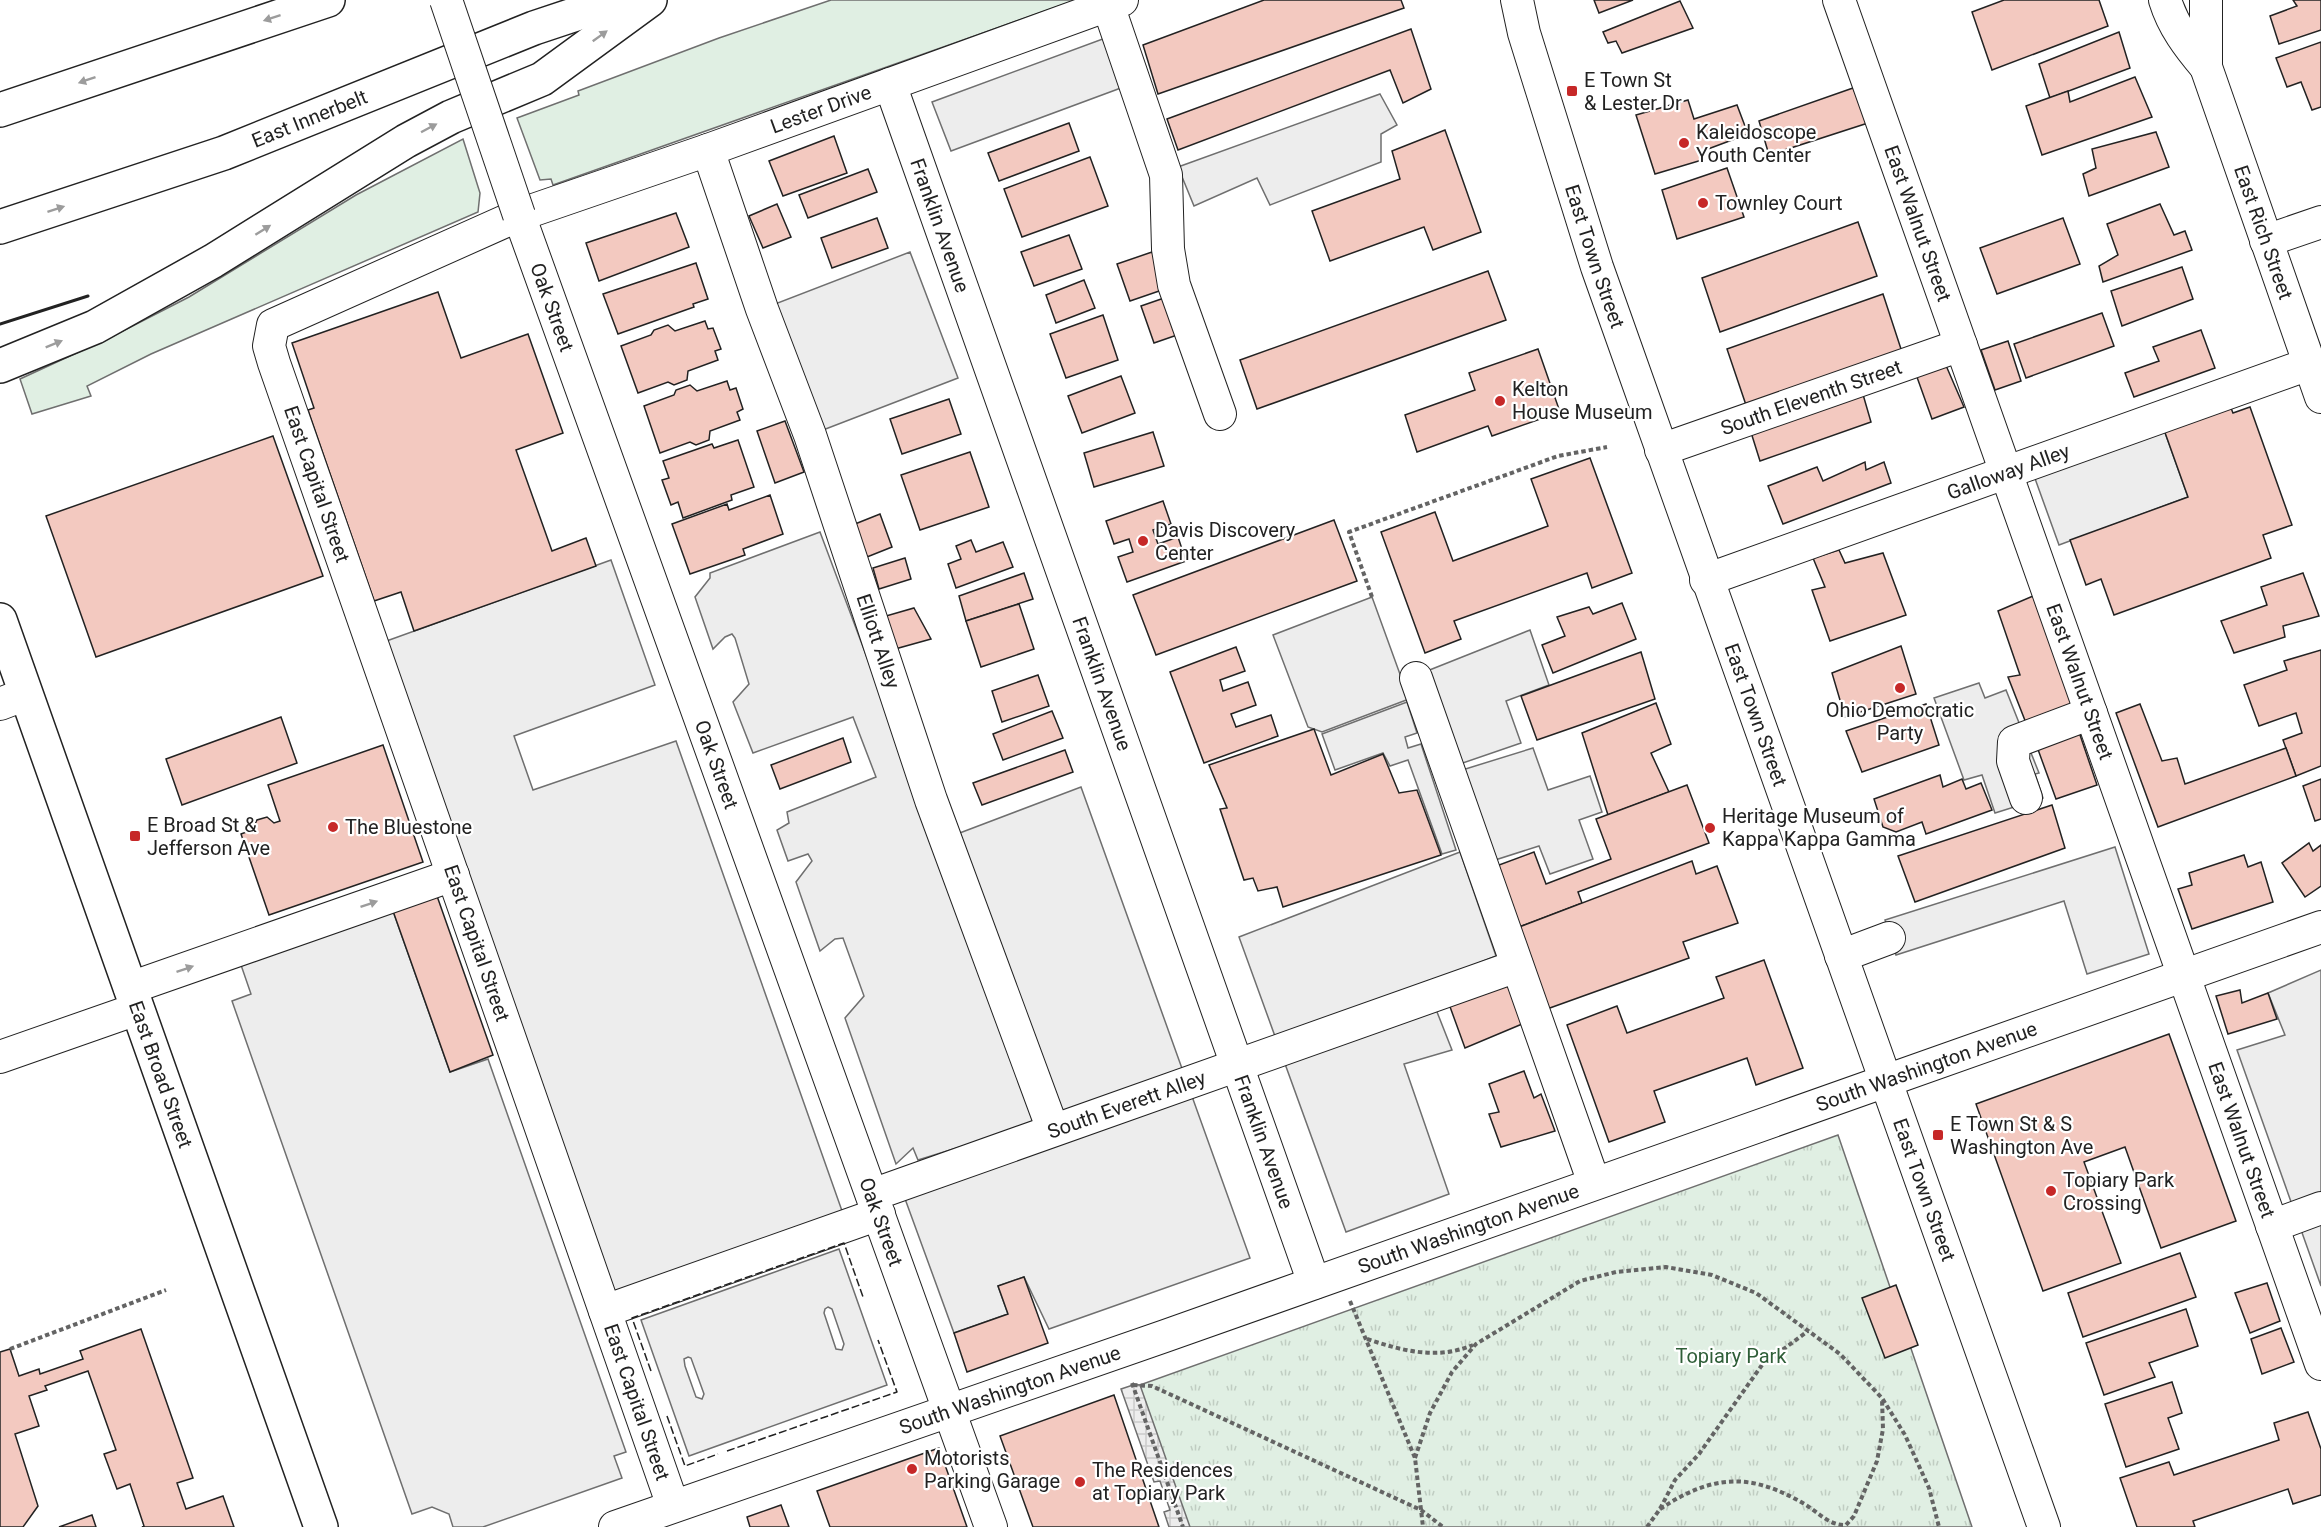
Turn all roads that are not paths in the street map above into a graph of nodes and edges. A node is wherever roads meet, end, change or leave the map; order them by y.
1 (328, 0) edge
2 (446, 0) edge
3 (618, 0) edge
4 (650, 0) edge
5 (1517, 0) edge
6 (1839, 0) edge
7 (2164, 0) edge
8 (2205, 0) edge
9 (1115, 3) edge
10 (2206, 67) junction
11 (890, 84) junction
12 (0, 110) edge
13 (708, 150) junction
14 (519, 215) junction
15 (2321, 222) edge
16 (0, 227) edge
17 (2266, 241) junction
18 (1961, 345) junction
19 (269, 346) joint
20 (2309, 364) junction
21 (0, 366) edge
22 (2321, 397) edge
23 (1220, 414) dead end
24 (1661, 450) junction
25 (2006, 472) junction
26 (1706, 580) junction
27 (0, 620) edge
28 (1416, 678) dead end
29 (13, 699) edge
30 (2091, 712) junction
31 (2026, 798) dead end
32 (453, 874) junction
33 (2321, 927) edge
34 (1889, 938) dead end
35 (1841, 956) junction
36 (1517, 966) junction
37 (2184, 975) junction
38 (134, 999) junction
39 (0, 1057) edge
40 (1237, 1065) junction
41 (1886, 1081) junction
42 (1053, 1130) junction
43 (1594, 1183) junction
44 (876, 1204) junction
45 (2321, 1208) edge
46 (2272, 1226) junction
47 (1327, 1278) junction
48 (605, 1311) junction
49 (2321, 1364) edge
50 (950, 1409) junction
51 (673, 1506) junction
52 (321, 1527) edge
53 (615, 1527) edge
54 (991, 1527) edge
55 (2044, 1527) edge

1 -> 12 main road
2 - 14 street, Oak Street, bridge
16 -> 3 main road, East Innerbelt
21 -> 4 main road
5 - 24 street, East Town Street
6 - 18 street, East Walnut Street
7 - 10 street, East Rich Street
8 - 10 street, East Rich Street
9 - 11 street, Lester Drive
9 - 23 street
10 - 17 street, East Rich Street
11 - 13 street, Lester Drive
11 - 40 street, Franklin Avenue
13 - 14 street, Lester Drive
13 - 42 street, Elliott Alley
14 - 19 street, Lester Drive
14 - 44 street, Oak Street
15 - 17 street
17 - 20 street, East Rich Street
18 - 24 street, South Eleventh Street
18 - 25 street, East Walnut Street
19 - 32 street, East Capital Street
20 - 22 street, East Rich Street
20 - 25 street, Galloway Alley
24 - 26 street, East Town Street
25 - 26 street, Galloway Alley
25 - 30 street, East Walnut Street
26 - 35 street, East Town Street
27 - 29 main road, East Broad Street
28 - 36 street
29 - 38 main road, East Broad Street
30 - 31 street
30 - 37 street, East Walnut Street
38 -> 32 street
32 - 48 street, East Capital Street
33 - 37 street, South Washington Avenue
34 - 35 street
35 - 41 street, East Town Street
36 - 40 street, South Everett Alley
36 - 43 street
37 - 41 street, South Washington Avenue
37 - 46 street, East Walnut Street
38 - 39 street
38 - 52 main road, East Broad Street
40 - 42 street, South Everett Alley
40 - 47 street, Franklin Avenue
41 - 43 street, South Washington Avenue
41 - 55 street, East Town Street
42 - 44 street, South Everett Alley
43 - 47 street, South Washington Avenue
44 - 48 street, South Everett Alley
44 - 50 street, Oak Street
45 - 46 street
46 - 49 street, East Walnut Street
47 - 50 street, South Washington Avenue
48 - 51 street, East Capital Street
50 - 51 street, South Washington Avenue
50 - 54 street, Oak Street
51 - 53 street, South Washington Avenue

